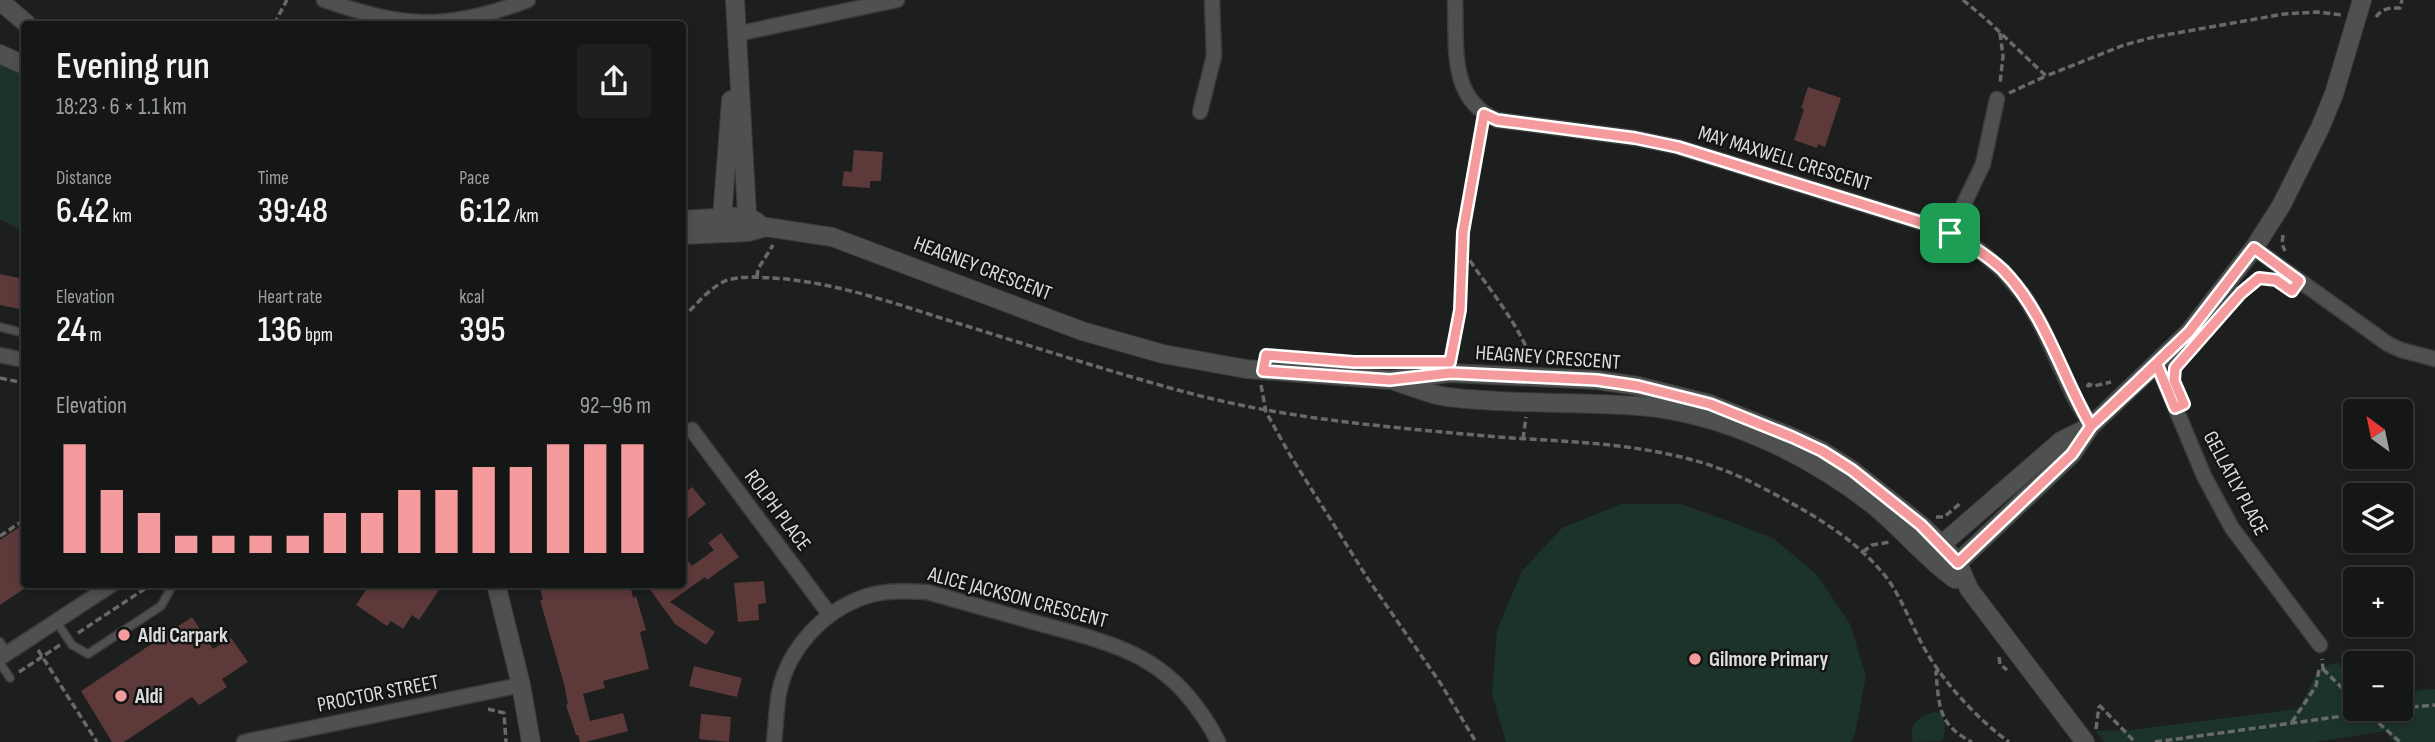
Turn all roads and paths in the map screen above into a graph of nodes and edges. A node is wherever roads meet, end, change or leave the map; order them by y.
1 (287, 0) edge
2 (324, 0) edge
3 (528, 0) edge
4 (735, 0) edge
5 (897, 0) edge
6 (1212, 0) edge
7 (1455, 0) edge
8 (1963, 0) edge
9 (2362, 0) edge
10 (2402, 0) edge
11 (0, 1) edge
12 (2344, 8) dead end
13 (2349, 18) junction
14 (23, 21) edge
15 (276, 21) edge
16 (414, 21) edge
17 (448, 21) edge
18 (1999, 31) junction
19 (736, 33) junction
20 (0, 54) edge
21 (21, 64) edge
22 (2046, 76) junction
23 (1997, 99) junction
24 (1200, 112) dead end
25 (1484, 114) junction
26 (686, 220) edge
27 (721, 224) junction
28 (747, 224) junction
29 (1950, 233) junction
30 (686, 234) edge
31 (771, 234) junction
32 (2283, 235) dead end
33 (2254, 248) junction
34 (1462, 251) junction
35 (2286, 253) dead end
36 (757, 277) junction
37 (2276, 280) dead end
38 (2246, 287) dead end
39 (686, 315) edge
40 (0, 327) edge
41 (21, 332) edge
42 (0, 355) edge
43 (21, 359) edge
44 (2435, 359) edge
45 (1450, 362) dead end
46 (1531, 364) dead end
47 (2157, 365) junction
48 (1263, 371) junction
49 (0, 378) edge
50 (1390, 380) junction
51 (21, 382) edge
52 (2111, 382) dead end
53 (1645, 388) junction
54 (2074, 397) junction
55 (1641, 406) junction
56 (1266, 412) junction
57 (1737, 421) junction
58 (2091, 426) junction
59 (692, 430) dead end
60 (1967, 498) dead end
61 (1929, 517) dead end
62 (21, 522) edge
63 (0, 537) edge
64 (1895, 542) dead end
65 (1935, 550) junction
66 (1863, 552) junction
67 (1953, 568) junction
68 (107, 588) edge
69 (170, 588) edge
70 (497, 588) edge
71 (830, 615) junction
72 (57, 621) junction
73 (31, 638) junction
74 (2320, 645) joint
75 (1998, 652) dead end
76 (2, 654) edge
77 (2323, 669) junction
78 (1939, 670) junction
79 (2014, 674) dead end
80 (10, 678) dead end
81 (521, 685) junction
82 (2343, 689) edge
83 (2435, 705) edge
84 (2413, 707) edge
85 (481, 709) dead end
86 (2343, 714) edge
87 (2088, 721) dead end
88 (2376, 721) edge
89 (2292, 722) junction
90 (282, 738) edge
91 (1969, 741) edge
92 (97, 742) edge
93 (244, 742) edge
94 (506, 742) edge
95 (531, 742) edge
96 (774, 742) edge
97 (1217, 742) edge
98 (1476, 742) edge
99 (2009, 742) edge
100 (2085, 742) edge
101 (2135, 742) edge
102 (2155, 742) edge
103 (2400, 742) edge

1 - 15 path
2 - 16 street
3 - 17 street
4 - 19 street
5 - 19 street
6 - 24 street
7 - 25 street
8 - 18 path
9 - 13 street
10 - 13 path
11 - 14 street
12 - 13 path
13 - 22 path
13 - 33 street
18 - 22 path
18 - 23 path
19 - 27 street
19 - 28 street
20 - 21 street
22 - 23 path
23 - 29 street
25 - 29 street, MAY MAXWELL CRESCENT
25 - 34 path
26 - 27 street, HEAGNEY CRESCENT
27 - 28 street, HEAGNEY CRESCENT
27 - 30 street, HEAGNEY CRESCENT
28 - 31 street, HEAGNEY CRESCENT
29 - 54 street, MAY MAXWELL CRESCENT
31 - 36 path
31 - 48 street, HEAGNEY CRESCENT
32 - 35 path
33 - 44 street
33 - 47 street
34 - 45 path
34 - 46 path
36 - 39 path
36 - 56 path
37 - 38 path
40 - 41 lane
42 - 43 street
47 - 58 street
47 - 74 street, GELLATLY PLACE
48 - 50 street, HEAGNEY CRESCENT
48 - 56 path
49 - 51 path
50 - 53 street, HEAGNEY CRESCENT
50 - 55 street, HEAGNEY CRESCENT
52 - 54 path
53 - 55 street
53 - 57 street, HEAGNEY CRESCENT
54 - 58 street, MAY MAXWELL CRESCENT
55 - 57 street, HEAGNEY CRESCENT
56 - 66 path
56 - 98 path
57 - 65 street, HEAGNEY CRESCENT
58 - 65 street
58 - 67 street
59 - 71 street, ROLPH PLACE
60 - 61 path
62 - 63 path
64 - 66 path
65 - 67 street, HEAGNEY CRESCENT
66 - 78 path
67 - 100 street, HEAGNEY CRESCENT
68 - 72 street
69 - 72 lane
70 - 81 street
71 - 96 street, ALICE JACKSON CRESCENT
71 - 97 street, ALICE JACKSON CRESCENT
72 - 73 street
73 - 76 street
73 - 92 path
74 - 77 path
75 - 79 path
76 - 80 lane
77 - 82 path
77 - 89 path
78 - 91 path
78 - 99 path
81 - 90 street, PROCTOR STREET
81 - 95 street
83 - 84 path
85 - 94 path
86 - 89 path
87 - 101 path
88 - 103 path
89 - 102 path
90 - 93 street, PROCTOR STREET

